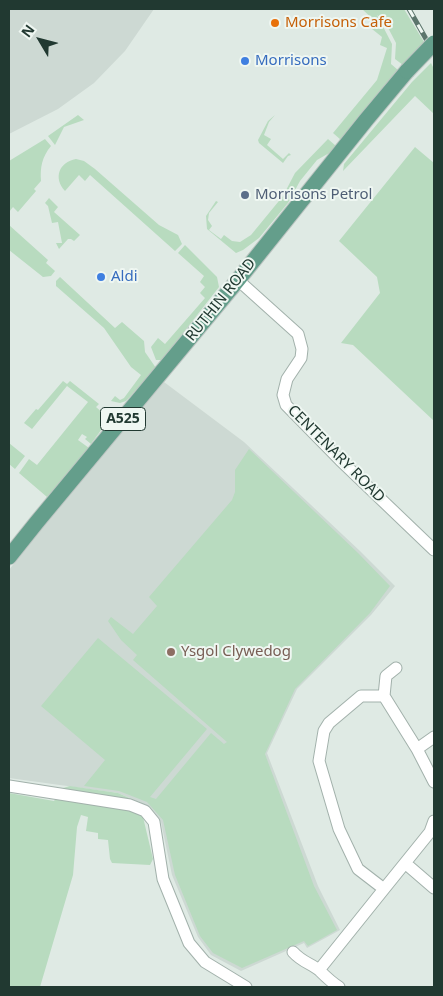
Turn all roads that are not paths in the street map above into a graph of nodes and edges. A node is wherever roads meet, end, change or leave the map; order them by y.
1 (434, 43) edge
2 (238, 280) junction
3 (434, 550) edge
4 (9, 557) edge
5 (396, 668) dead end
6 (384, 696) junction
7 (434, 737) edge
8 (417, 749) junction
9 (434, 782) edge
10 (9, 786) edge
11 (434, 821) edge
12 (405, 863) junction
13 (434, 888) edge
14 (384, 889) junction
15 (293, 952) dead end
16 (319, 970) junction
17 (246, 987) edge
18 (339, 987) edge

1 - 2 main road, RUTHIN ROAD / A525, bridge
2 - 3 street, CENTENARY ROAD
2 - 4 main road, RUTHIN ROAD / A525
5 - 6 street
6 - 8 street
6 - 14 street
7 - 8 street
8 - 9 street
10 - 17 street
11 - 12 street
12 - 13 street
12 - 14 street
14 - 16 street
15 - 16 street
16 - 18 street

